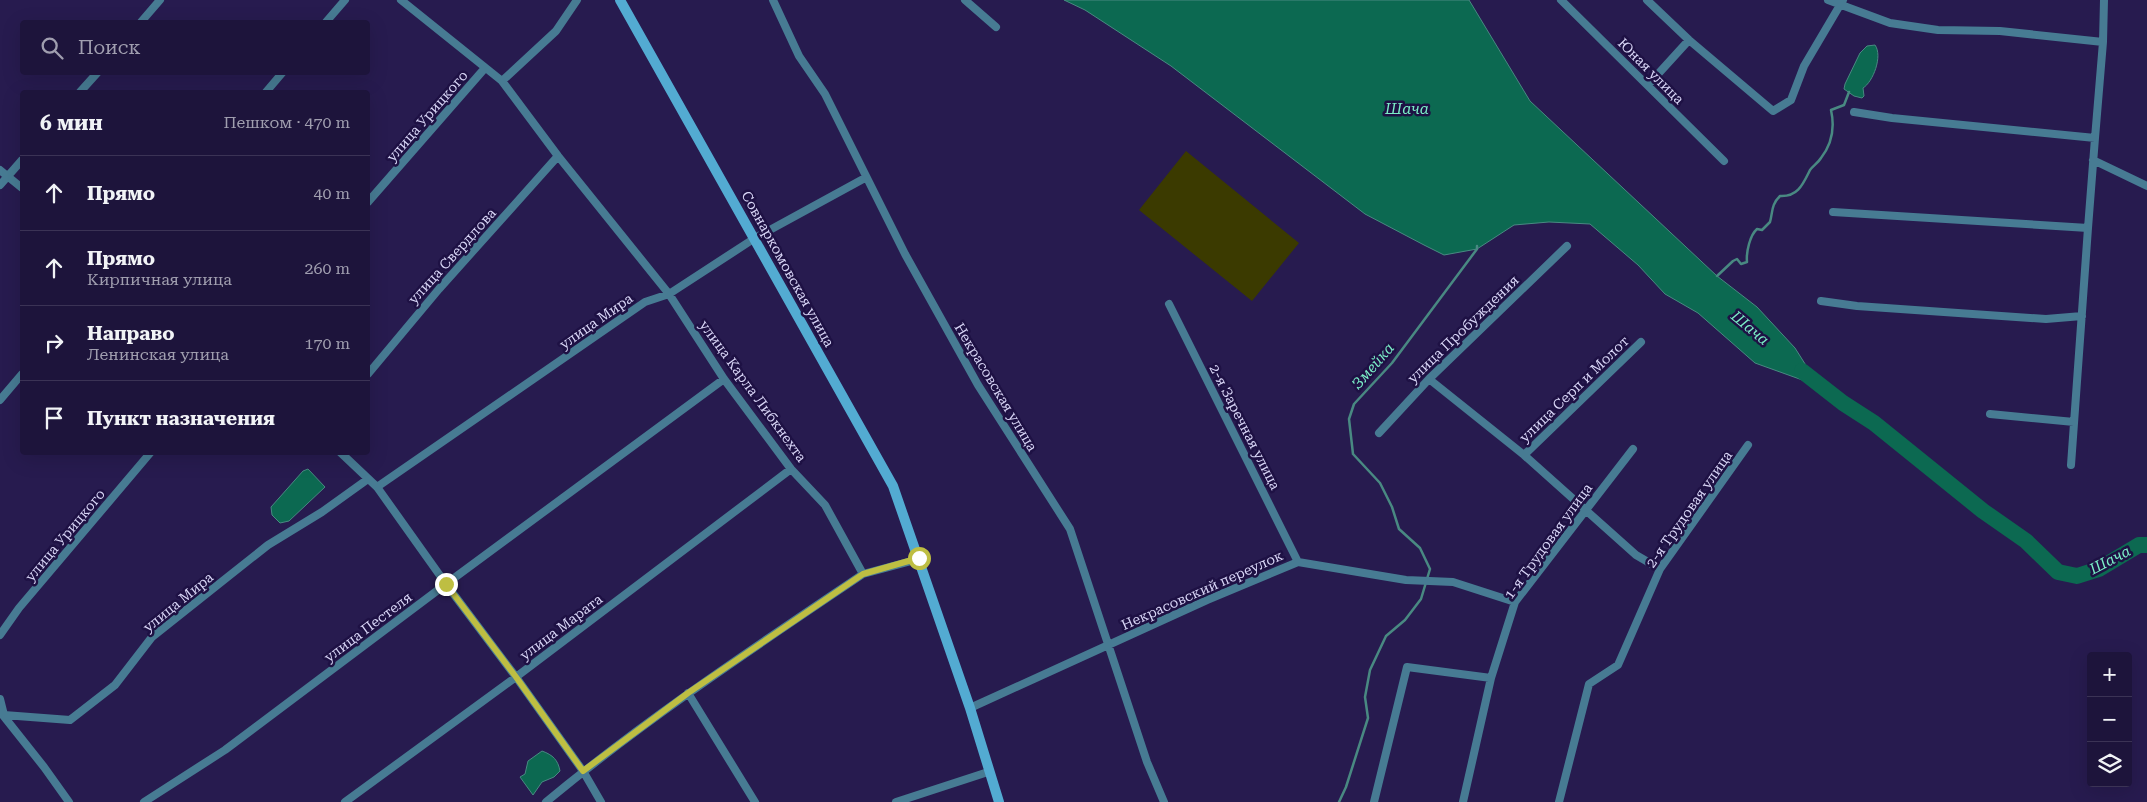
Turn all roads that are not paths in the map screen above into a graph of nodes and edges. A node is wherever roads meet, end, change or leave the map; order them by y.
1 (160, 0) edge
2 (345, 0) edge
3 (401, 0) edge
4 (577, 0) edge
5 (620, 0) edge
6 (772, 0) edge
7 (964, 0) edge
8 (1561, 0) edge
9 (1647, 0) edge
10 (1828, 0) edge
11 (2104, 0) edge
12 (1842, 3) edge
13 (143, 20) edge
14 (328, 20) edge
15 (996, 27) dead end
16 (1689, 40) junction
17 (2103, 42) junction
18 (485, 68) junction
19 (95, 75) edge
20 (280, 75) edge
21 (502, 81) junction
22 (1648, 85) junction
23 (82, 90) edge
24 (268, 90) edge
25 (1854, 112) dead end
26 (2095, 138) junction
27 (558, 156) junction
28 (1724, 160) dead end
29 (2093, 160) junction
30 (20, 162) edge
31 (0, 170) edge
32 (8, 177) junction
33 (865, 178) junction
34 (0, 186) edge
35 (20, 186) edge
36 (2147, 186) edge
37 (370, 200) edge
38 (1833, 212) dead end
39 (2088, 228) junction
40 (755, 238) junction
41 (1567, 246) dead end
42 (669, 294) junction
43 (1821, 301) dead end
44 (1169, 304) dead end
45 (2082, 316) junction
46 (1641, 342) dead end
47 (370, 372) edge
48 (20, 376) edge
49 (1429, 378) junction
50 (724, 379) junction
51 (0, 400) edge
52 (1990, 414) dead end
53 (2074, 422) junction
54 (1379, 433) dead end
55 (1748, 445) dead end
56 (1633, 449) dead end
57 (148, 455) edge
58 (343, 455) edge
59 (1524, 455) junction
60 (2071, 465) dead end
61 (791, 469) junction
62 (368, 479) junction
63 (377, 487) junction
64 (1585, 510) junction
65 (919, 558) junction
66 (1298, 562) junction
67 (1660, 569) junction
68 (863, 574) junction
69 (446, 584) junction
70 (1515, 602) junction
71 (0, 635) edge
72 (1109, 645) junction
73 (516, 677) junction
74 (1492, 678) junction
75 (688, 693) junction
76 (0, 699) edge
77 (970, 708) junction
78 (2, 713) edge
79 (583, 771) junction
80 (988, 772) junction
81 (68, 802) edge
82 (144, 802) edge
83 (345, 802) edge
84 (546, 802) edge
85 (601, 802) edge
86 (755, 802) edge
87 (896, 802) edge
88 (998, 802) edge
89 (1164, 802) edge
90 (1374, 802) edge
91 (1463, 802) edge
92 (1559, 802) edge

1 - 13 street
2 - 14 street
3 - 18 street, улица Карла Либкнехта
4 - 21 street
5 - 40 street, Совнаркомовская улица
6 - 33 street, Некрасовская улица
7 - 15 street
8 - 22 street, Юная улица
9 - 16 street
10 - 12 street
11 - 17 street
12 - 16 street
12 - 17 street
16 - 22 street
17 - 26 street
18 - 21 street, улица Карла Либкнехта
18 - 37 street, улица Урицкого
19 - 23 street
20 - 24 street
21 - 27 street, улица Карла Либкнехта
22 - 28 street, Юная улица
25 - 26 street
26 - 29 street
27 - 42 street, улица Карла Либкнехта
27 - 47 street, улица Свердлова
29 - 36 street
29 - 39 street
30 - 32 street
31 - 32 street
32 - 34 street
32 - 35 street
33 - 40 street, улица Мира
33 - 72 street, Некрасовская улица
38 - 39 street
39 - 45 street
40 - 42 street, улица Мира
40 - 65 street, Совнаркомовская улица
41 - 49 street, улица Пробуждения
42 - 50 street, улица Карла Либкнехта
42 - 63 street, улица Мира
43 - 45 street
44 - 66 street, 2-я Заречная улица
45 - 53 street
46 - 59 street, улица Серп и Молот
48 - 51 street
49 - 54 street, улица Пробуждения
49 - 59 street
50 - 61 street, улица Карла Либкнехта
50 - 69 street, улица Пестеля
52 - 53 street
53 - 60 street
55 - 67 street, 2-я Трудовая улица
56 - 64 street, 1-я Трудовая улица
57 - 71 street, улица Урицкого
58 - 62 street
59 - 64 street
61 - 68 street, улица Карла Либкнехта
61 - 73 street, улица Марата
62 - 63 street
62 - 78 street, улица Мира
63 - 69 street
64 - 67 street
64 - 70 street, 1-я Трудовая улица
65 - 68 street
65 - 77 street
66 - 70 street, Некрасовский переулок
66 - 72 street, Некрасовский переулок
67 - 92 street, 2-я Трудовая улица
68 - 75 street
69 - 73 street
69 - 82 street, улица Пестеля
70 - 74 street, 1-я Трудовая улица
72 - 77 street, Некрасовский переулок
72 - 89 street, Некрасовская улица
73 - 79 street
73 - 83 street, улица Марата
74 - 90 street
74 - 91 street, 1-я Трудовая улица
75 - 79 street
75 - 86 street
76 - 78 street
77 - 80 street
78 - 81 street
79 - 84 street
79 - 85 street
80 - 87 street
80 - 88 street

